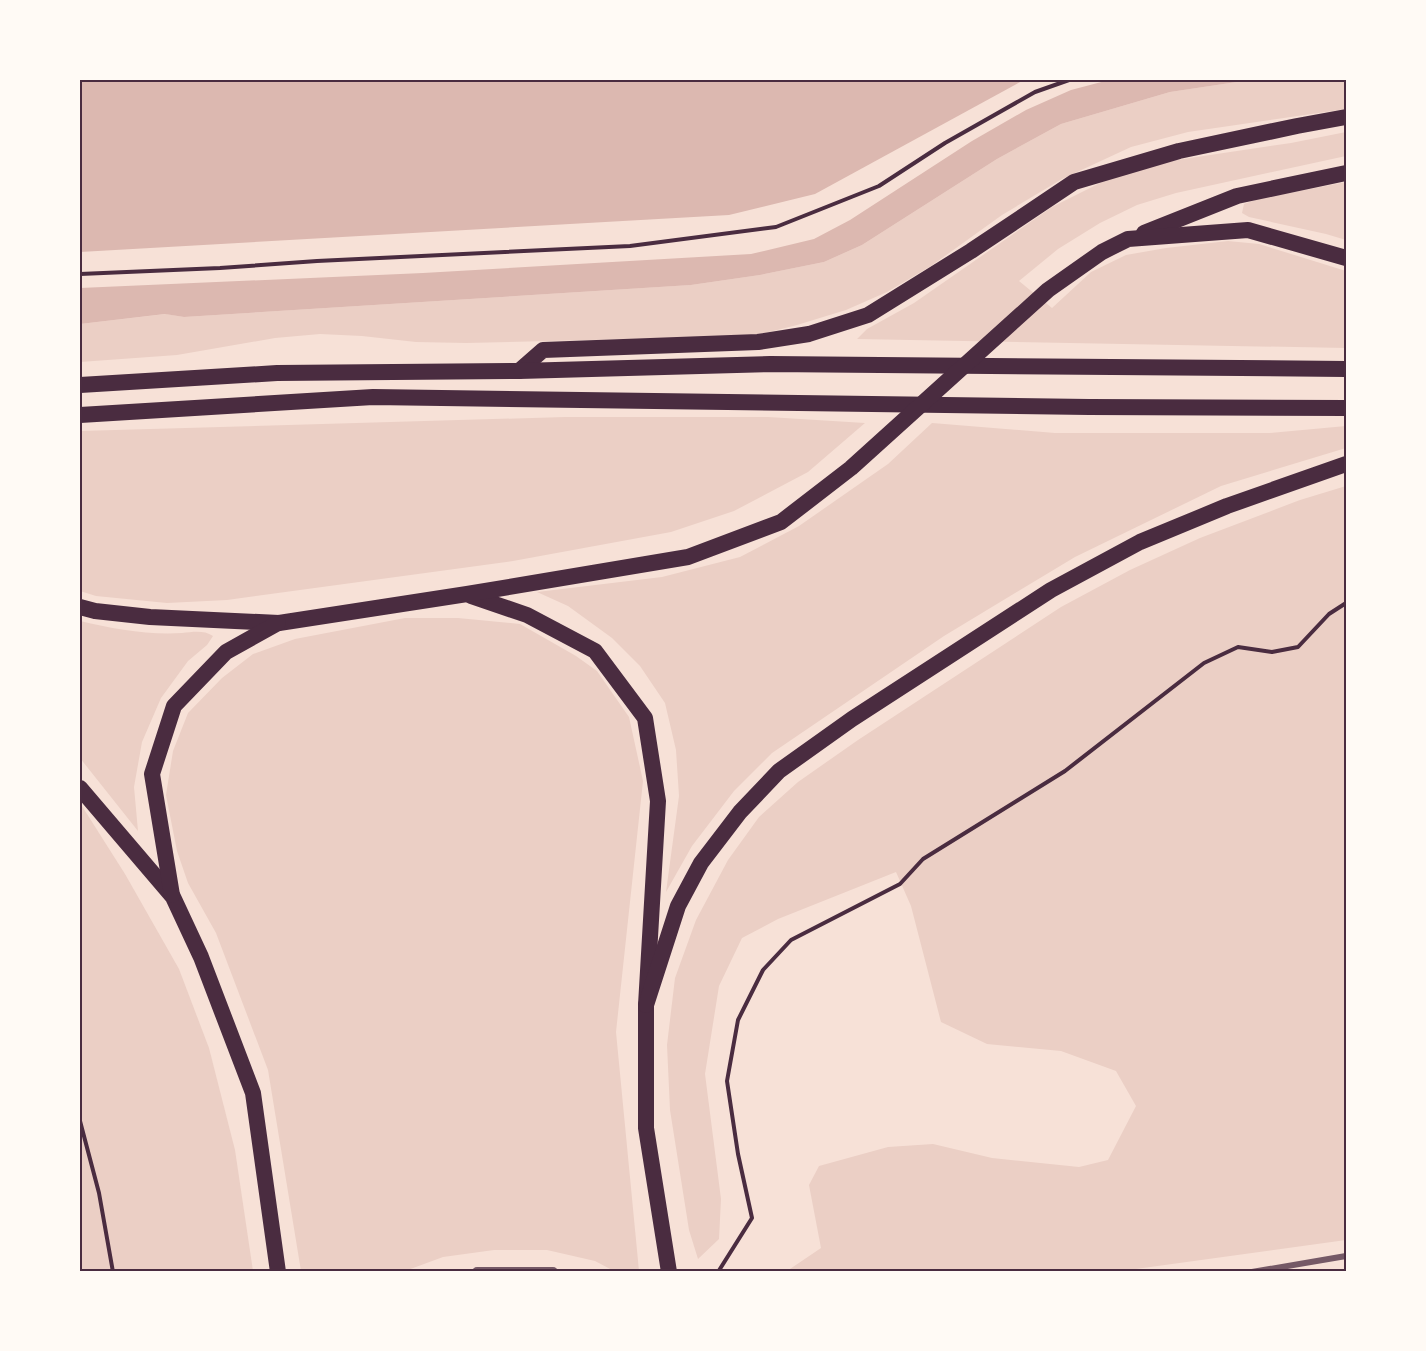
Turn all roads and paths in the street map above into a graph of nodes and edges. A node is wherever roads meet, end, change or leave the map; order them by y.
1 (1069, 80) edge
2 (1347, 117) edge
3 (1347, 173) edge
4 (1128, 239) junction
5 (1347, 258) edge
6 (80, 274) edge
7 (1347, 369) edge
8 (519, 371) junction
9 (80, 385) edge
10 (1347, 408) edge
11 (80, 415) edge
12 (1347, 464) edge
13 (467, 594) junction
14 (1347, 603) edge
15 (80, 607) edge
16 (279, 623) junction
17 (80, 788) edge
18 (173, 897) junction
19 (646, 1005) junction
20 (80, 1121) edge
21 (1347, 1256) edge
22 (113, 1272) edge
23 (278, 1272) edge
24 (477, 1272) edge
25 (553, 1272) edge
26 (669, 1272) edge
27 (718, 1272) edge
28 (1252, 1272) edge

1 - 6 path
2 - 8 highway
3 - 4 highway
4 - 5 highway
4 - 13 highway
7 - 8 highway
8 - 9 highway
10 - 11 highway
12 - 19 highway
13 - 16 highway
13 - 19 highway
14 - 27 path
15 - 16 highway
16 - 18 highway
17 - 18 highway
18 - 23 highway
19 - 26 highway
20 - 22 path
21 - 28 street
24 - 25 street

